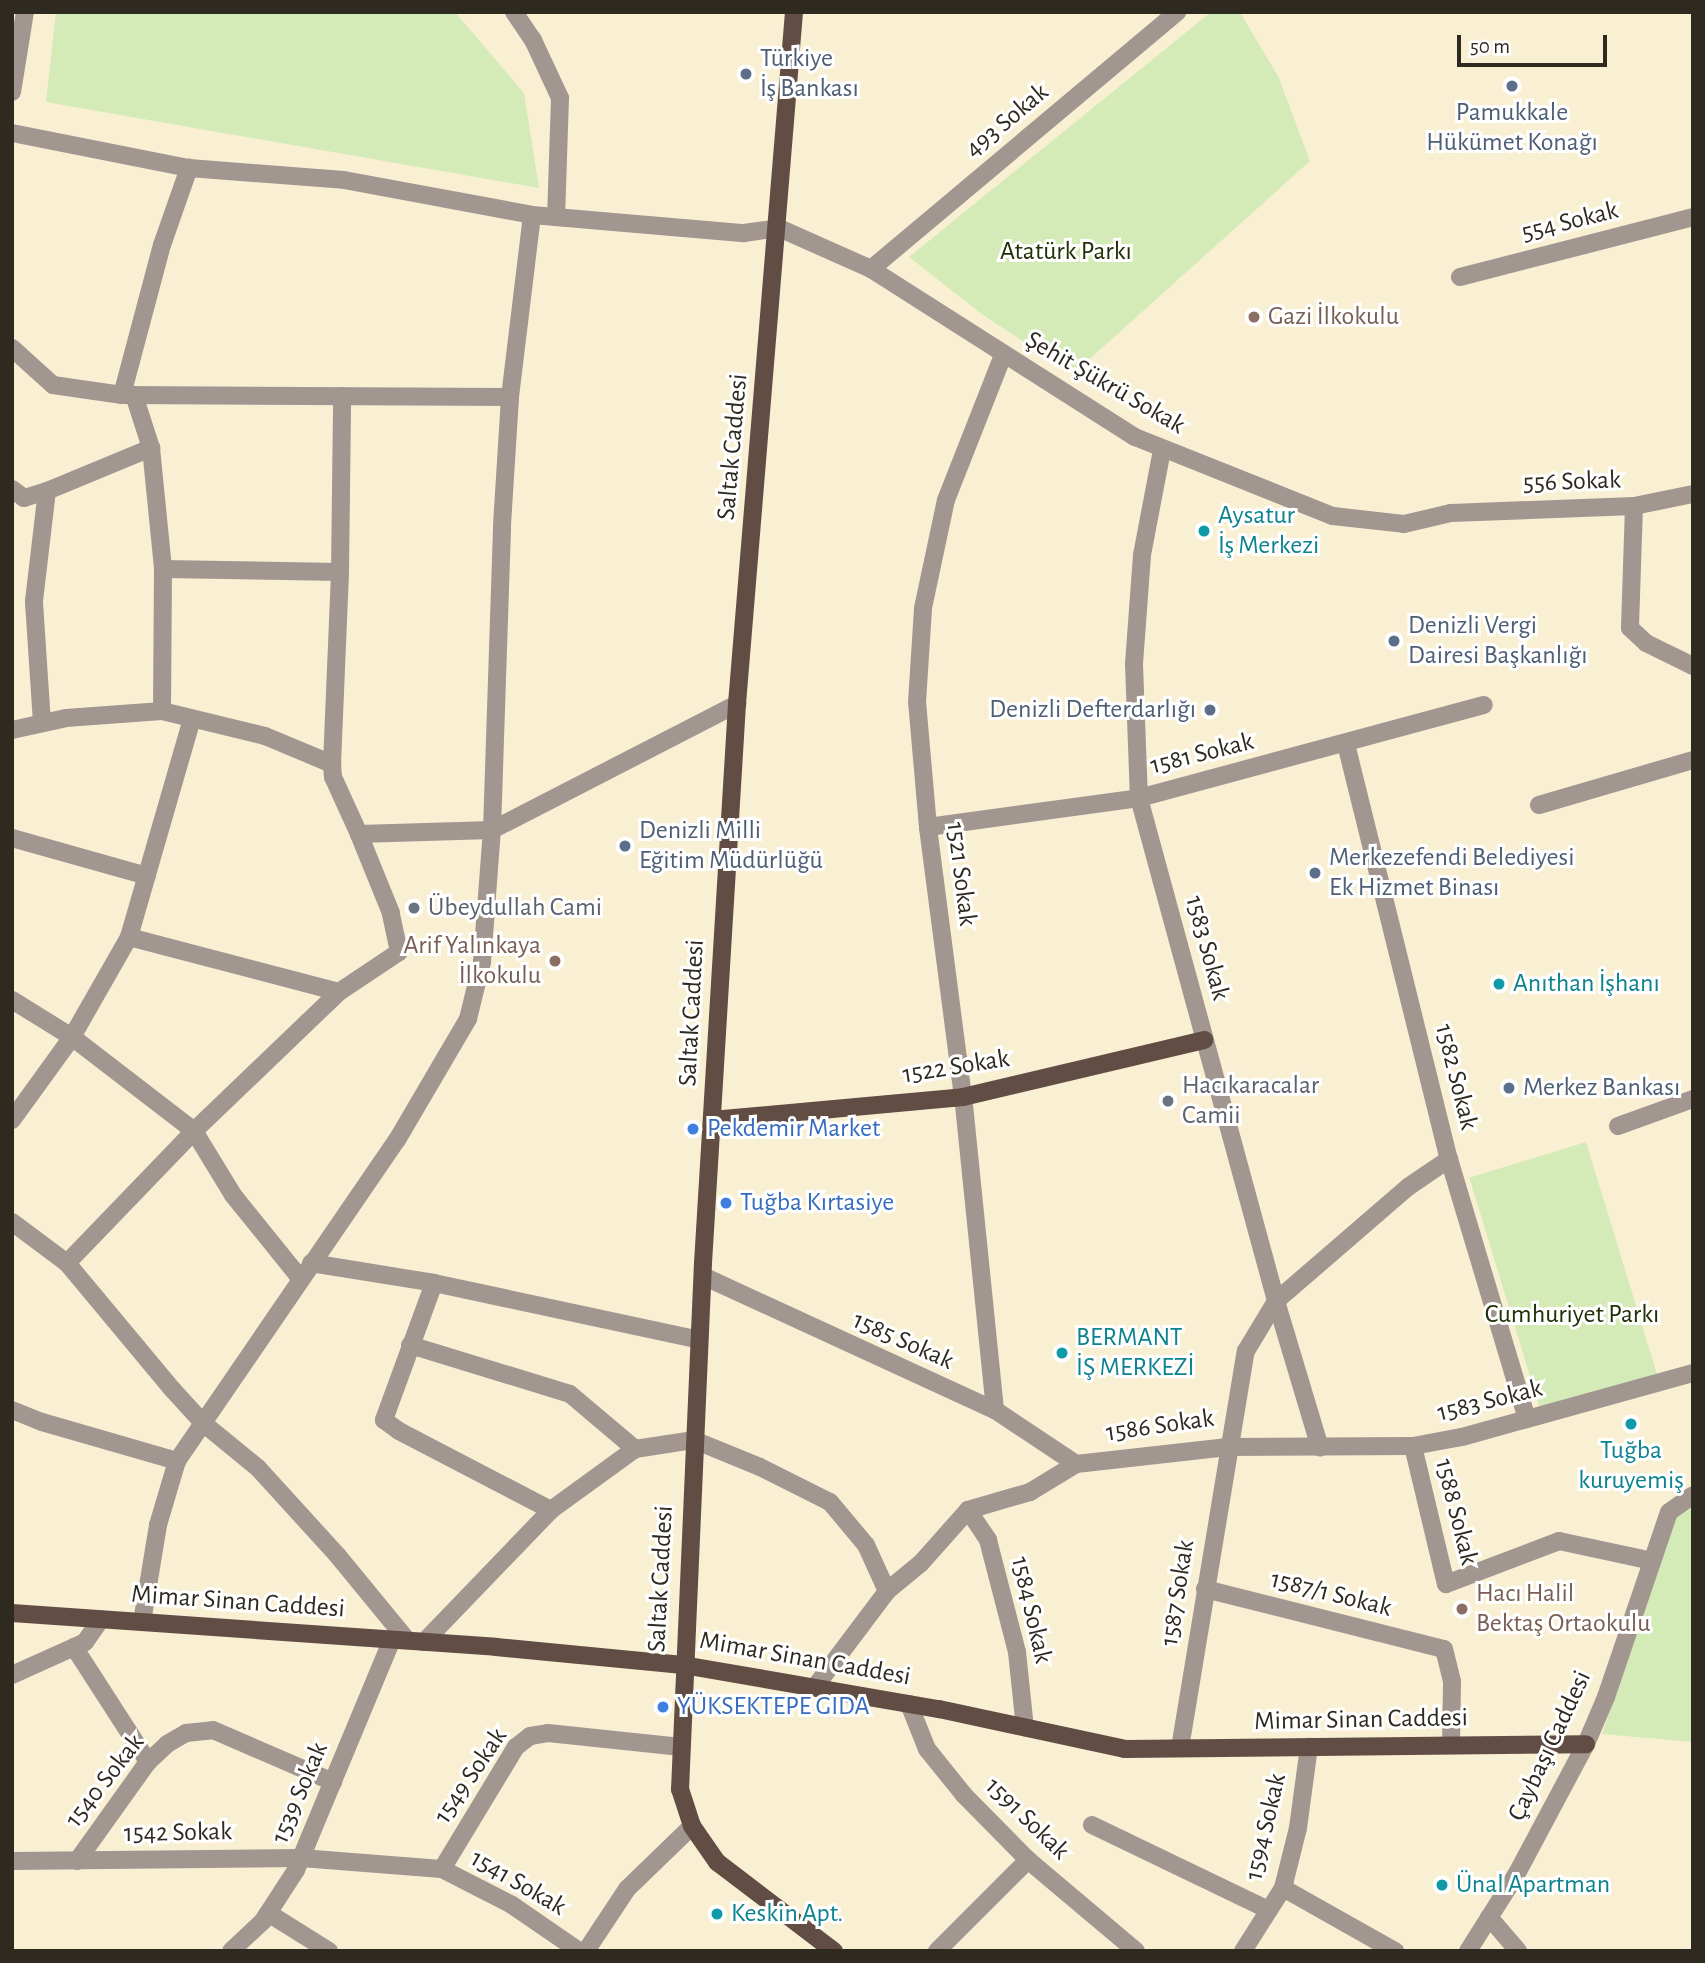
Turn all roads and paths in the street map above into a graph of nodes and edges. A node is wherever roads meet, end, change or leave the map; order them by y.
1 (25, 12) edge
2 (514, 12) edge
3 (795, 12) edge
4 (1177, 12) edge
5 (12, 92) edge
6 (12, 133) edge
7 (190, 168) junction
8 (532, 215) junction
9 (556, 217) junction
10 (1693, 217) edge
11 (779, 228) junction
12 (871, 269) junction
13 (1460, 277) dead end
14 (12, 348) edge
15 (1003, 355) junction
16 (128, 395) junction
17 (342, 396) junction
18 (510, 397) junction
19 (151, 448) junction
20 (1161, 450) junction
21 (12, 489) edge
22 (47, 491) junction
23 (1693, 494) edge
24 (1634, 506) junction
25 (1451, 513) joint
26 (163, 569) junction
27 (340, 572) junction
28 (1693, 666) edge
29 (737, 704) junction
30 (1484, 705) dead end
31 (162, 711) junction
32 (192, 719) junction
33 (41, 723) junction
34 (12, 730) edge
35 (1346, 744) junction
36 (1693, 760) edge
37 (332, 764) junction
38 (1139, 798) junction
39 (1539, 805) dead end
40 (928, 827) junction
41 (492, 830) junction
42 (359, 834) junction
43 (12, 838) edge
44 (147, 876) junction
45 (129, 937) junction
46 (339, 992) junction
47 (12, 1000) edge
48 (72, 1037) junction
49 (1204, 1040) junction
50 (963, 1097) junction
51 (1693, 1099) edge
52 (12, 1120) edge
53 (712, 1120) junction
54 (1618, 1126) dead end
55 (194, 1131) junction
56 (1449, 1159) junction
57 (12, 1222) edge
58 (67, 1263) junction
59 (311, 1263) junction
60 (703, 1276) junction
61 (300, 1278) junction
62 (434, 1283) junction
63 (1276, 1301) junction
64 (699, 1340) junction
65 (410, 1345) junction
66 (1692, 1374) edge
67 (12, 1410) edge
68 (995, 1410) junction
69 (1527, 1419) junction
70 (203, 1423) junction
71 (694, 1440) junction
72 (1413, 1446) junction
73 (1228, 1447) junction
74 (1320, 1448) junction
75 (635, 1449) junction
76 (177, 1461) junction
77 (1076, 1464) junction
78 (1693, 1496) edge
79 (551, 1510) junction
80 (968, 1510) junction
81 (1653, 1561) junction
82 (1205, 1589) junction
83 (887, 1591) junction
84 (12, 1613) edge
85 (101, 1619) junction
86 (142, 1622) junction
87 (408, 1641) junction
88 (74, 1647) junction
89 (683, 1665) junction
90 (12, 1675) edge
91 (815, 1687) junction
92 (909, 1704) junction
93 (1025, 1728) junction
94 (1586, 1744) junction
95 (1451, 1745) junction
96 (681, 1746) junction
97 (1309, 1746) junction
98 (1180, 1748) junction
99 (148, 1762) junction
100 (333, 1782) junction
101 (1093, 1825) dead end
102 (692, 1826) junction
103 (301, 1858) junction
104 (1028, 1860) junction
105 (12, 1861) edge
106 (77, 1861) junction
107 (442, 1869) junction
108 (1283, 1888) junction
109 (1269, 1910) junction
110 (268, 1913) junction
111 (1489, 1917) junction
112 (231, 1951) edge
113 (329, 1951) edge
114 (579, 1951) edge
115 (586, 1951) edge
116 (834, 1951) edge
117 (937, 1951) edge
118 (1136, 1951) edge
119 (1243, 1951) edge
120 (1395, 1951) edge
121 (1468, 1951) edge
122 (1518, 1951) edge

1 - 5 street
2 - 9 street
3 - 11 main road, Saltak Caddesi
4 - 12 street, 493 Sokak
6 - 7 street
7 - 8 street
7 - 16 street
8 - 9 street
8 - 18 street
9 - 11 street
10 - 13 street, 554 Sokak
11 - 12 street, Şehit Şükrü Sokak
11 - 29 main road, Saltak Caddesi
12 - 15 street, Şehit Şükrü Sokak
14 - 16 street
15 - 20 street, Şehit Şükrü Sokak
15 - 40 street, 1521 Sokak
16 - 17 street
16 - 19 street
17 - 18 street
17 - 27 street
18 - 41 street
19 - 22 street
19 - 26 street
20 - 25 street, Şehit Şükrü Sokak
20 - 38 street, 1583 Sokak
21 - 22 street
22 - 33 street
23 - 24 street, 556 Sokak
24 - 25 street, 556 Sokak
24 - 28 street
26 - 27 street
26 - 31 street
27 - 37 street
29 - 41 street
29 - 53 main road, Saltak Caddesi
30 - 35 street, 1581 Sokak
31 - 32 street
31 - 33 street
32 - 37 street
32 - 44 street
33 - 34 street
35 - 38 street, 1581 Sokak
35 - 56 street, 1582 Sokak
36 - 39 street
37 - 42 street
38 - 40 street, 1581 Sokak
38 - 49 street, 1583 Sokak
40 - 50 street, 1521 Sokak
41 - 42 street
41 - 59 street
42 - 46 street
43 - 44 street
44 - 45 street
45 - 46 street
45 - 48 street
46 - 55 street
47 - 48 street
48 - 52 street
48 - 55 street
49 - 50 main road, 1522 Sokak
49 - 63 street, 1583 Sokak
50 - 53 main road, 1522 Sokak
50 - 68 street, 1521 Sokak
51 - 54 street
53 - 60 main road, Saltak Caddesi
55 - 58 street
55 - 61 street
56 - 63 street, 1586 Sokak
56 - 69 street, 1582 Sokak
57 - 58 street
58 - 70 street
59 - 61 street
59 - 62 street
60 - 64 main road, Saltak Caddesi
60 - 68 street, 1585 Sokak
61 - 70 street
62 - 64 street
62 - 65 street
63 - 73 street, 1586 Sokak
63 - 74 street, 1583 Sokak
64 - 71 main road, Saltak Caddesi
65 - 75 street
65 - 79 street
66 - 69 street, 1583 Sokak
67 - 76 street
68 - 77 street, 1585 Sokak
69 - 72 street, 1583 Sokak
70 - 76 street
70 - 87 street
71 - 75 street
71 - 83 street
71 - 89 main road, Saltak Caddesi
72 - 74 street, 1583 Sokak
72 - 81 street, 1588 Sokak
73 - 74 street, 1583 Sokak
73 - 77 street, 1586 Sokak
73 - 82 street, 1587 Sokak
75 - 79 street
76 - 86 street
77 - 80 street, 1586 Sokak
78 - 81 street, Çaybaşı Caddesi
79 - 87 street
80 - 83 street
80 - 93 street, 1584 Sokak
81 - 94 street, Çaybaşı Caddesi
82 - 95 street, 1587/1 Sokak
82 - 98 street, 1587 Sokak
83 - 91 street
84 - 85 main road, Mimar Sinan Caddesi
85 - 86 main road, Mimar Sinan Caddesi
85 - 88 street
86 - 87 main road, Mimar Sinan Caddesi
87 - 89 main road, Mimar Sinan Caddesi
87 - 100 street, 1539 Sokak
88 - 90 street
88 - 99 street
89 - 91 main road, Mimar Sinan Caddesi
89 - 96 main road, Saltak Caddesi
91 - 92 main road, Mimar Sinan Caddesi
92 - 93 main road, Mimar Sinan Caddesi
92 - 104 street, 1591 Sokak
93 - 98 main road, Mimar Sinan Caddesi
94 - 95 main road, Mimar Sinan Caddesi
94 - 111 street, Çaybaşı Caddesi
95 - 97 main road, Mimar Sinan Caddesi
96 - 102 main road, Saltak Caddesi
96 - 107 street, 1549 Sokak
97 - 98 main road, Mimar Sinan Caddesi
97 - 108 street, 1594 Sokak
99 - 100 street, 1540 Sokak
99 - 106 street, 1540 Sokak
100 - 103 street, 1539 Sokak
101 - 109 street
102 - 115 street
102 - 116 main road, Saltak Caddesi
103 - 106 street, 1542 Sokak
103 - 107 street, 1541 Sokak
103 - 110 street, 1539 Sokak
104 - 117 street
104 - 118 street, 1591 Sokak
105 - 106 street, 1542 Sokak
107 - 114 street, 1541 Sokak
108 - 109 street, 1594 Sokak
108 - 120 street
109 - 119 street, 1594 Sokak
110 - 112 street, 1539 Sokak
110 - 113 street
111 - 121 street, Çaybaşı Caddesi
111 - 122 street

